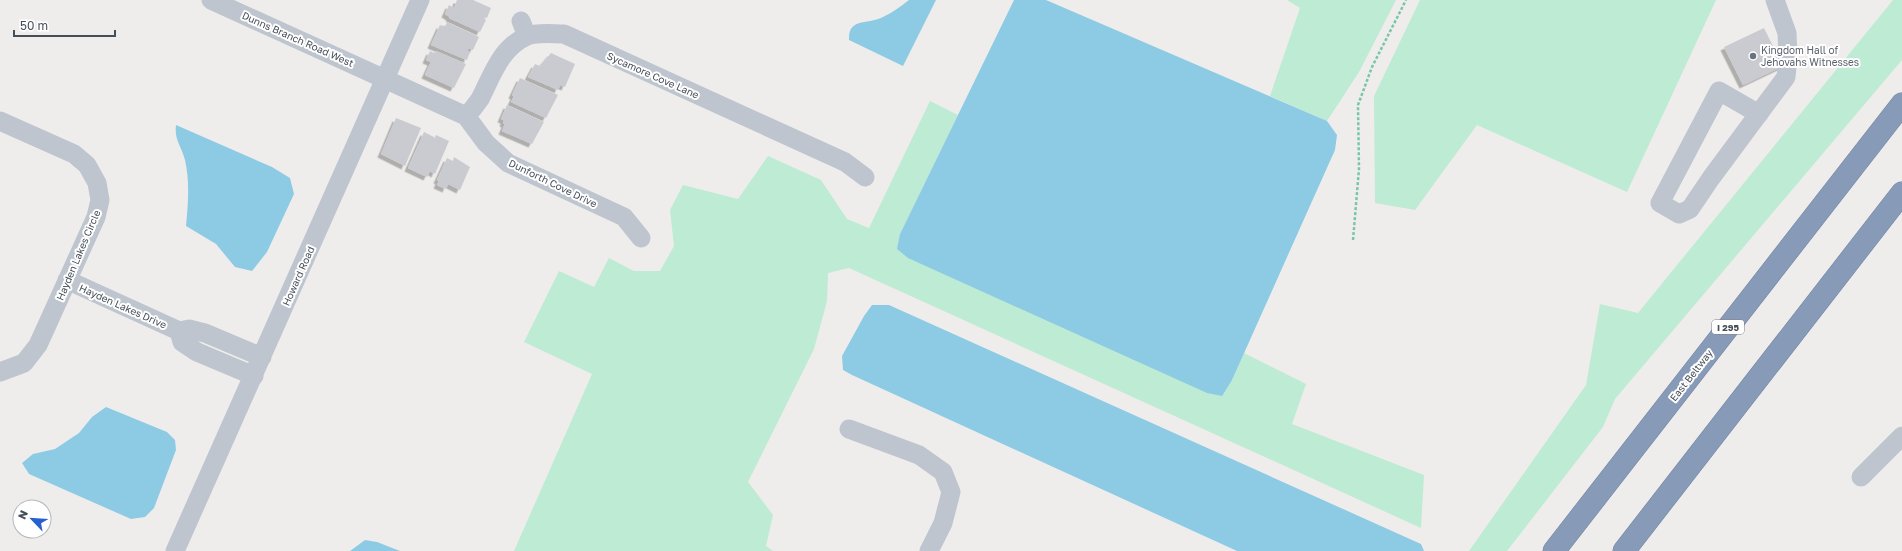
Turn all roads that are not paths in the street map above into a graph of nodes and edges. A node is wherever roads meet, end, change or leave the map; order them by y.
1 (211, 0) edge
2 (420, 0) edge
3 (1775, 0) edge
4 (385, 79) junction
5 (1902, 104) edge
6 (1759, 114) junction
7 (466, 116) junction
8 (0, 121) edge
9 (865, 178) dead end
10 (1902, 193) edge
11 (641, 238) dead end
12 (67, 280) junction
13 (179, 331) junction
14 (262, 357) junction
15 (0, 372) edge
16 (254, 376) junction
17 (850, 429) dead end
18 (1902, 436) edge
19 (1712, 437) junction
20 (1861, 478) dead end
21 (175, 551) edge
22 (929, 551) edge
23 (1554, 551) edge
24 (1624, 551) edge
25 (1633, 551) edge

1 - 4 street, Dunns Branch Road West
2 - 4 street, Howard Road
3 - 6 street
4 - 7 street, Dunforth Cove Drive
4 - 14 street, Howard Road
5 - 23 highway, East Beltway / I 295
6 - 6 street
7 - 9 street, Sycamore Cove Lane
7 - 11 street, Dunforth Cove Drive
8 - 12 street, Hayden Lakes Circle
10 - 19 highway
12 - 13 street, Hayden Lakes Drive
12 - 15 street, Hayden Lakes Circle
13 - 14 street, Hayden Lakes Drive
13 - 16 street, Hayden Lakes Drive
14 - 16 street, Howard Road
16 - 21 street, Howard Road
17 - 22 street
18 - 20 street
19 - 24 highway
19 - 25 highway

